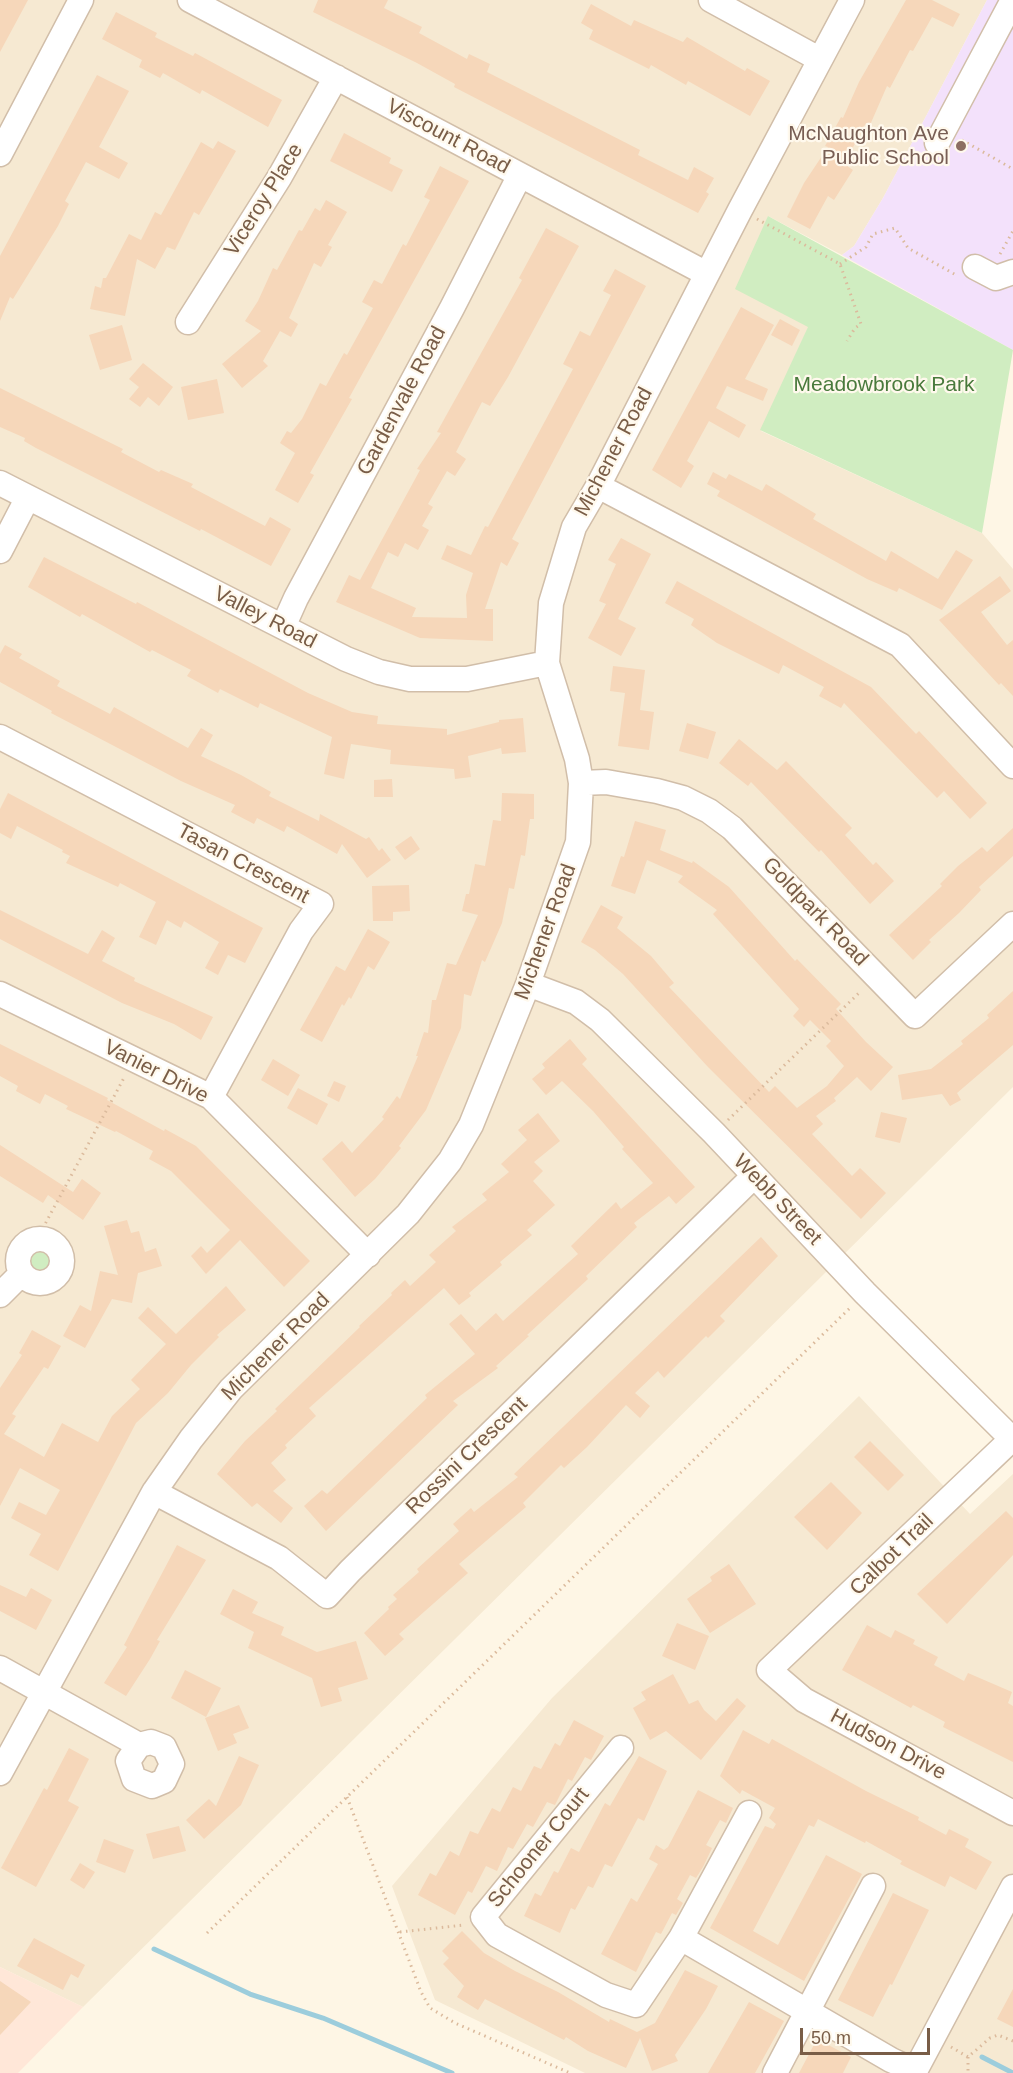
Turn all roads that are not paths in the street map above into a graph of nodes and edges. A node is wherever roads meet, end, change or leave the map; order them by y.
1 (81, 0) edge
2 (190, 0) edge
3 (711, 0) edge
4 (852, 0) edge
5 (1013, 0) edge
6 (819, 59) junction
7 (336, 77) junction
8 (940, 136) road end
9 (0, 154) edge
10 (520, 176) junction
11 (1006, 265) edge
12 (970, 273) road end
13 (707, 274) junction
14 (188, 322) dead end
15 (0, 483) edge
16 (598, 486) junction
17 (27, 499) junction
18 (0, 551) edge
19 (283, 627) junction
20 (547, 663) junction
21 (0, 737) edge
22 (1013, 766) edge
23 (581, 783) junction
24 (1013, 924) edge
25 (528, 984) junction
26 (0, 994) edge
27 (211, 1097) junction
28 (754, 1176) junction
29 (20, 1251) edge
30 (368, 1255) junction
31 (0, 1295) edge
32 (1012, 1438) edge
33 (154, 1492) junction
34 (0, 1668) edge
35 (769, 1670) joint
36 (45, 1694) junction
37 (138, 1745) dead end
38 (621, 1748) dead end
39 (0, 1773) edge
40 (749, 1813) dead end
41 (1013, 1813) edge
42 (873, 1887) dead end
43 (1013, 1887) edge
44 (681, 1938) junction
45 (808, 2010) junction
46 (914, 2072) edge
47 (775, 2073) edge

1 - 9 street
2 - 7 street, Viscount Road
3 - 6 street
4 - 6 street, Michener Road
5 - 8 street
6 - 13 street, Michener Road
7 - 10 street, Viscount Road
7 - 14 street, Viceroy Place
10 - 13 street, Viscount Road
10 - 19 street, Gardenvale Road
11 - 12 street
13 - 16 street, Michener Road
15 - 17 street, Valley Road
16 - 20 street, Michener Road
16 - 22 street
17 - 18 street
17 - 19 street, Valley Road
19 - 20 street, Valley Road
20 - 23 street, Michener Road
21 - 27 street, Tasan Crescent
23 - 24 street, Goldpark Road
23 - 25 street, Michener Road
25 - 28 street, Webb Street
25 - 30 street, Michener Road
26 - 27 street, Vanier Drive
27 - 30 street, Vanier Drive
28 - 32 street, Webb Street
28 - 33 street, Rossini Crescent
29 - 31 street
30 - 33 street, Michener Road
32 - 35 street, Calbot Trail
33 - 36 street, Michener Road
34 - 36 street
35 - 41 street, Hudson Drive
36 - 37 street
36 - 39 street, Michener Road
38 - 44 street, Schooner Court
40 - 44 street, Schooner Court
42 - 45 street
43 - 46 street
44 - 45 street
45 - 46 street
45 - 47 street

